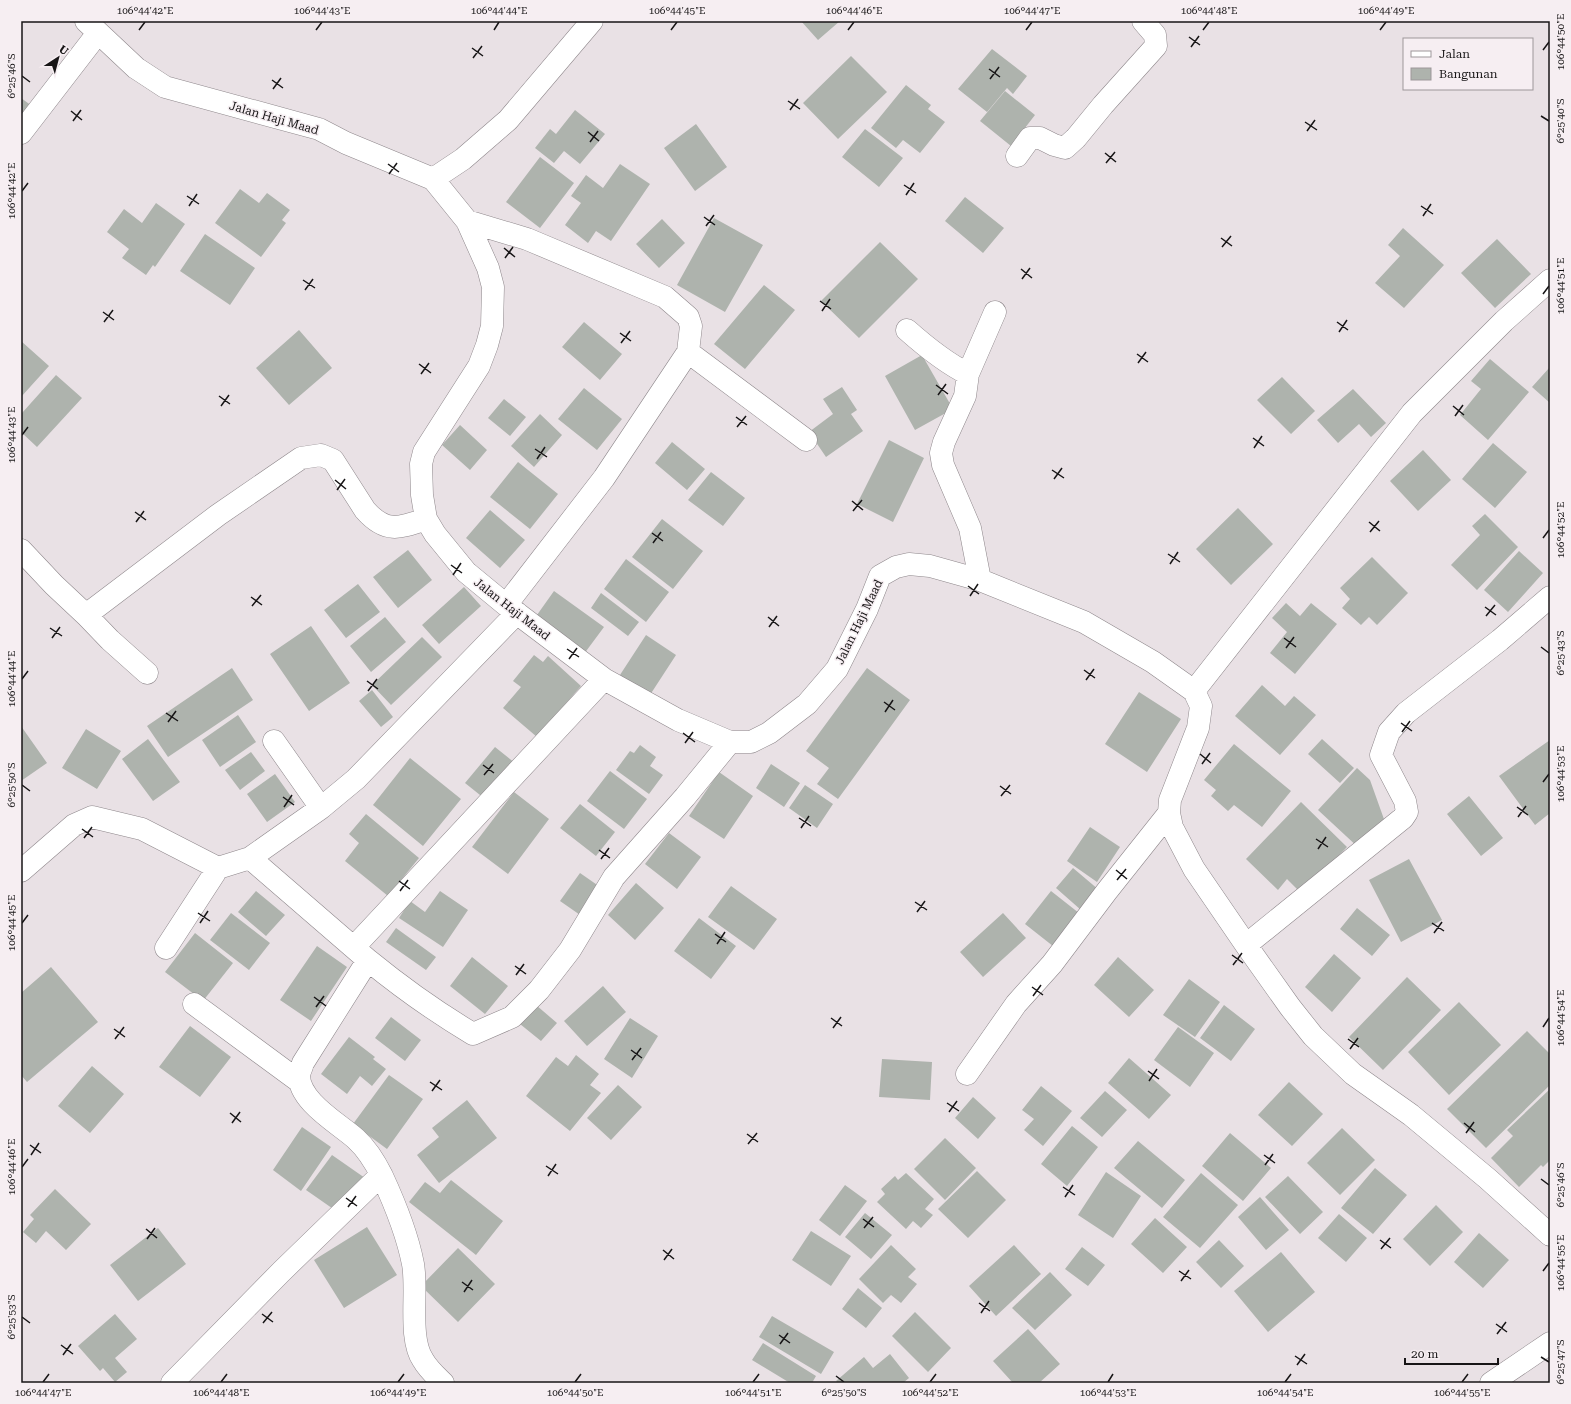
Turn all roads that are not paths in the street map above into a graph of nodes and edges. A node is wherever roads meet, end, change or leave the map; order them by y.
1 (592, 21) edge
2 (1143, 21) edge
3 (92, 27) edge
4 (21, 133) edge
5 (1017, 156) dead end
6 (433, 179) junction
7 (467, 222) junction
8 (1550, 280) edge
9 (995, 312) dead end
10 (907, 330) dead end
11 (688, 352) junction
12 (968, 374) junction
13 (806, 440) dead end
14 (426, 518) junction
15 (21, 550) edge
16 (980, 580) junction
17 (1550, 596) edge
18 (511, 609) junction
19 (86, 615) junction
20 (147, 673) dead end
21 (604, 679) junction
22 (1194, 691) junction
23 (274, 741) dead end
24 (730, 742) junction
25 (321, 808) junction
26 (1169, 813) junction
27 (250, 858) junction
28 (218, 868) junction
29 (21, 872) edge
30 (1246, 945) junction
31 (166, 948) dead end
32 (361, 954) junction
33 (194, 1004) dead end
34 (967, 1074) dead end
35 (300, 1082) junction
36 (381, 1175) junction
37 (1550, 1235) edge
38 (1550, 1343) edge
39 (172, 1383) edge
40 (443, 1383) edge
41 (1491, 1383) edge

1 - 6 street
2 - 5 street
3 - 4 street
3 - 6 street, Jalan Haji Maad
6 - 7 street, Jalan Haji Maad
7 - 11 street
7 - 14 street, Jalan Haji Maad
8 - 22 street
9 - 12 street
10 - 12 street
11 - 13 street
11 - 18 street
12 - 16 street
14 - 18 street, Jalan Haji Maad
14 - 19 street
15 - 19 street
16 - 22 street, Jalan Haji Maad
16 - 24 street, Jalan Haji Maad
17 - 30 street
18 - 21 street, Jalan Haji Maad
18 - 25 street
19 - 20 street
21 - 24 street, Jalan Haji Maad
21 - 32 street
22 - 26 street
23 - 25 street
24 - 32 street
25 - 27 street
26 - 30 street
26 - 34 street
27 - 28 street
27 - 32 street
28 - 29 street
28 - 31 street
30 - 37 street
32 - 35 street
33 - 35 street
35 - 36 street
36 - 39 street
36 - 40 street
38 - 41 street

